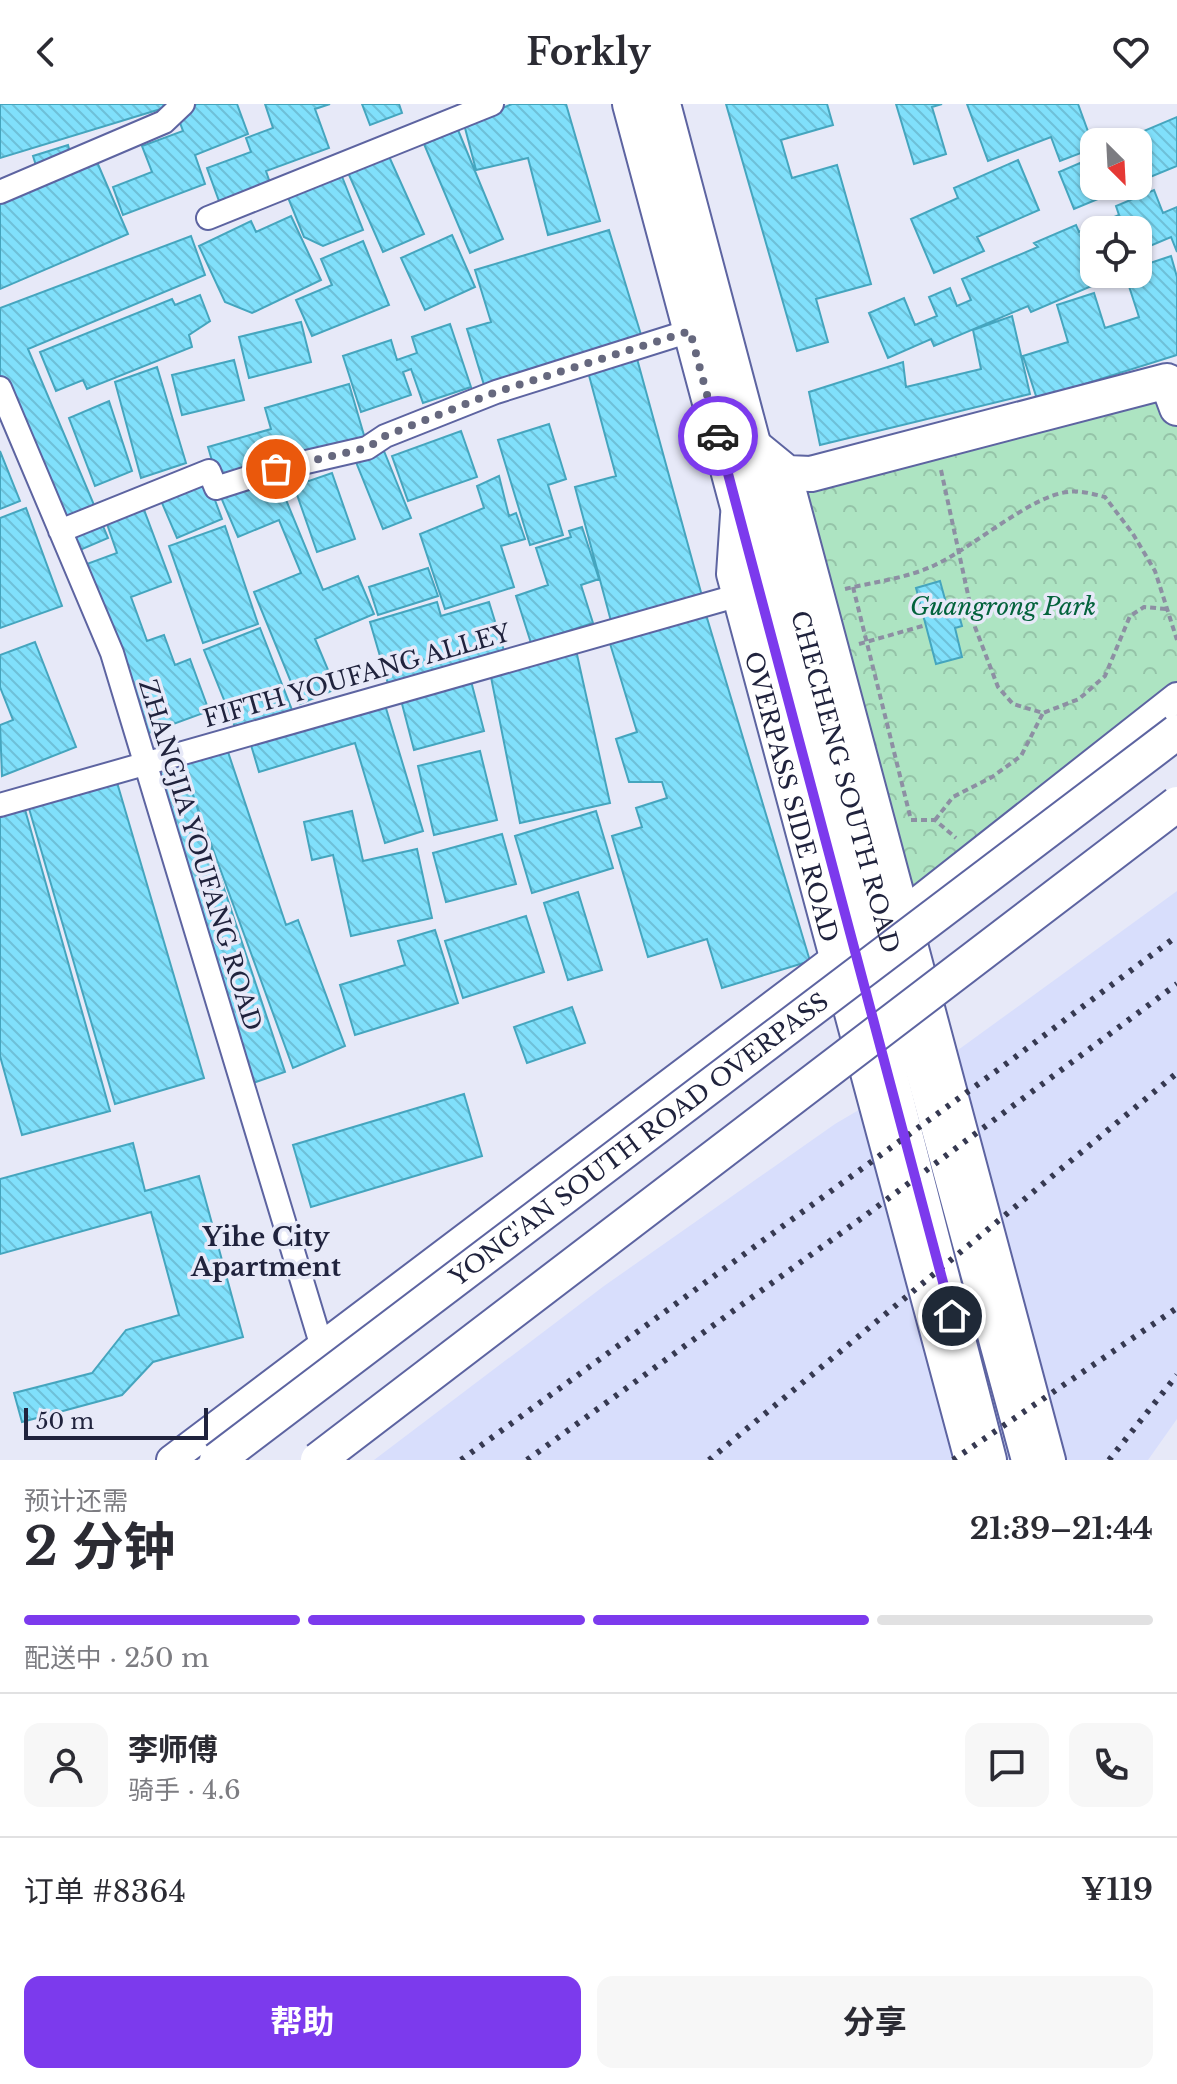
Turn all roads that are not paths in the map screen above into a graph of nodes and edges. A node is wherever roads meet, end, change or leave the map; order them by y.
1 (183, 104) edge
2 (492, 104) edge
3 (630, 104) edge
4 (663, 104) edge
5 (0, 192) edge
6 (208, 218) dead end
7 (690, 331) junction
8 (0, 388) edge
9 (1174, 388) edge
10 (754, 446) junction
11 (787, 473) junction
12 (736, 502) junction
13 (60, 531) junction
14 (729, 598) dead end
15 (1177, 697) edge
16 (1177, 732) edge
17 (145, 763) junction
18 (1177, 804) edge
19 (0, 805) edge
20 (904, 912) junction
21 (834, 959) junction
22 (322, 1347) junction
23 (171, 1460) edge
24 (217, 1460) edge
25 (318, 1460) edge
26 (969, 1460) edge
27 (989, 1460) edge
28 (1029, 1460) edge
29 (1051, 1460) edge

1 - 5 street
2 - 6 street
3 - 7 main road, CHECHENG SOUTH ROAD
4 - 10 main road, CHECHENG SOUTH ROAD
7 - 12 main road, CHECHENG SOUTH ROAD
7 - 13 street
8 - 13 street, ZHANGJIA YOUFANG ROAD
9 - 11 main road
10 - 11 main road
10 - 28 main road, CHECHENG SOUTH ROAD
11 - 20 street
12 - 21 street, OVERPASS SIDE ROAD
12 - 27 main road, CHECHENG SOUTH ROAD
13 - 17 street, ZHANGJIA YOUFANG ROAD
14 - 17 street, FIFTH YOUFANG ALLEY
15 - 20 street
16 - 24 main road, YONG'AN SOUTH ROAD OVERPASS, bridge
17 - 19 street, FIFTH YOUFANG ALLEY
17 - 22 street, ZHANGJIA YOUFANG ROAD
18 - 25 main road, bridge
20 - 29 street
21 - 22 street
21 - 26 street, OVERPASS SIDE ROAD
22 - 23 street

